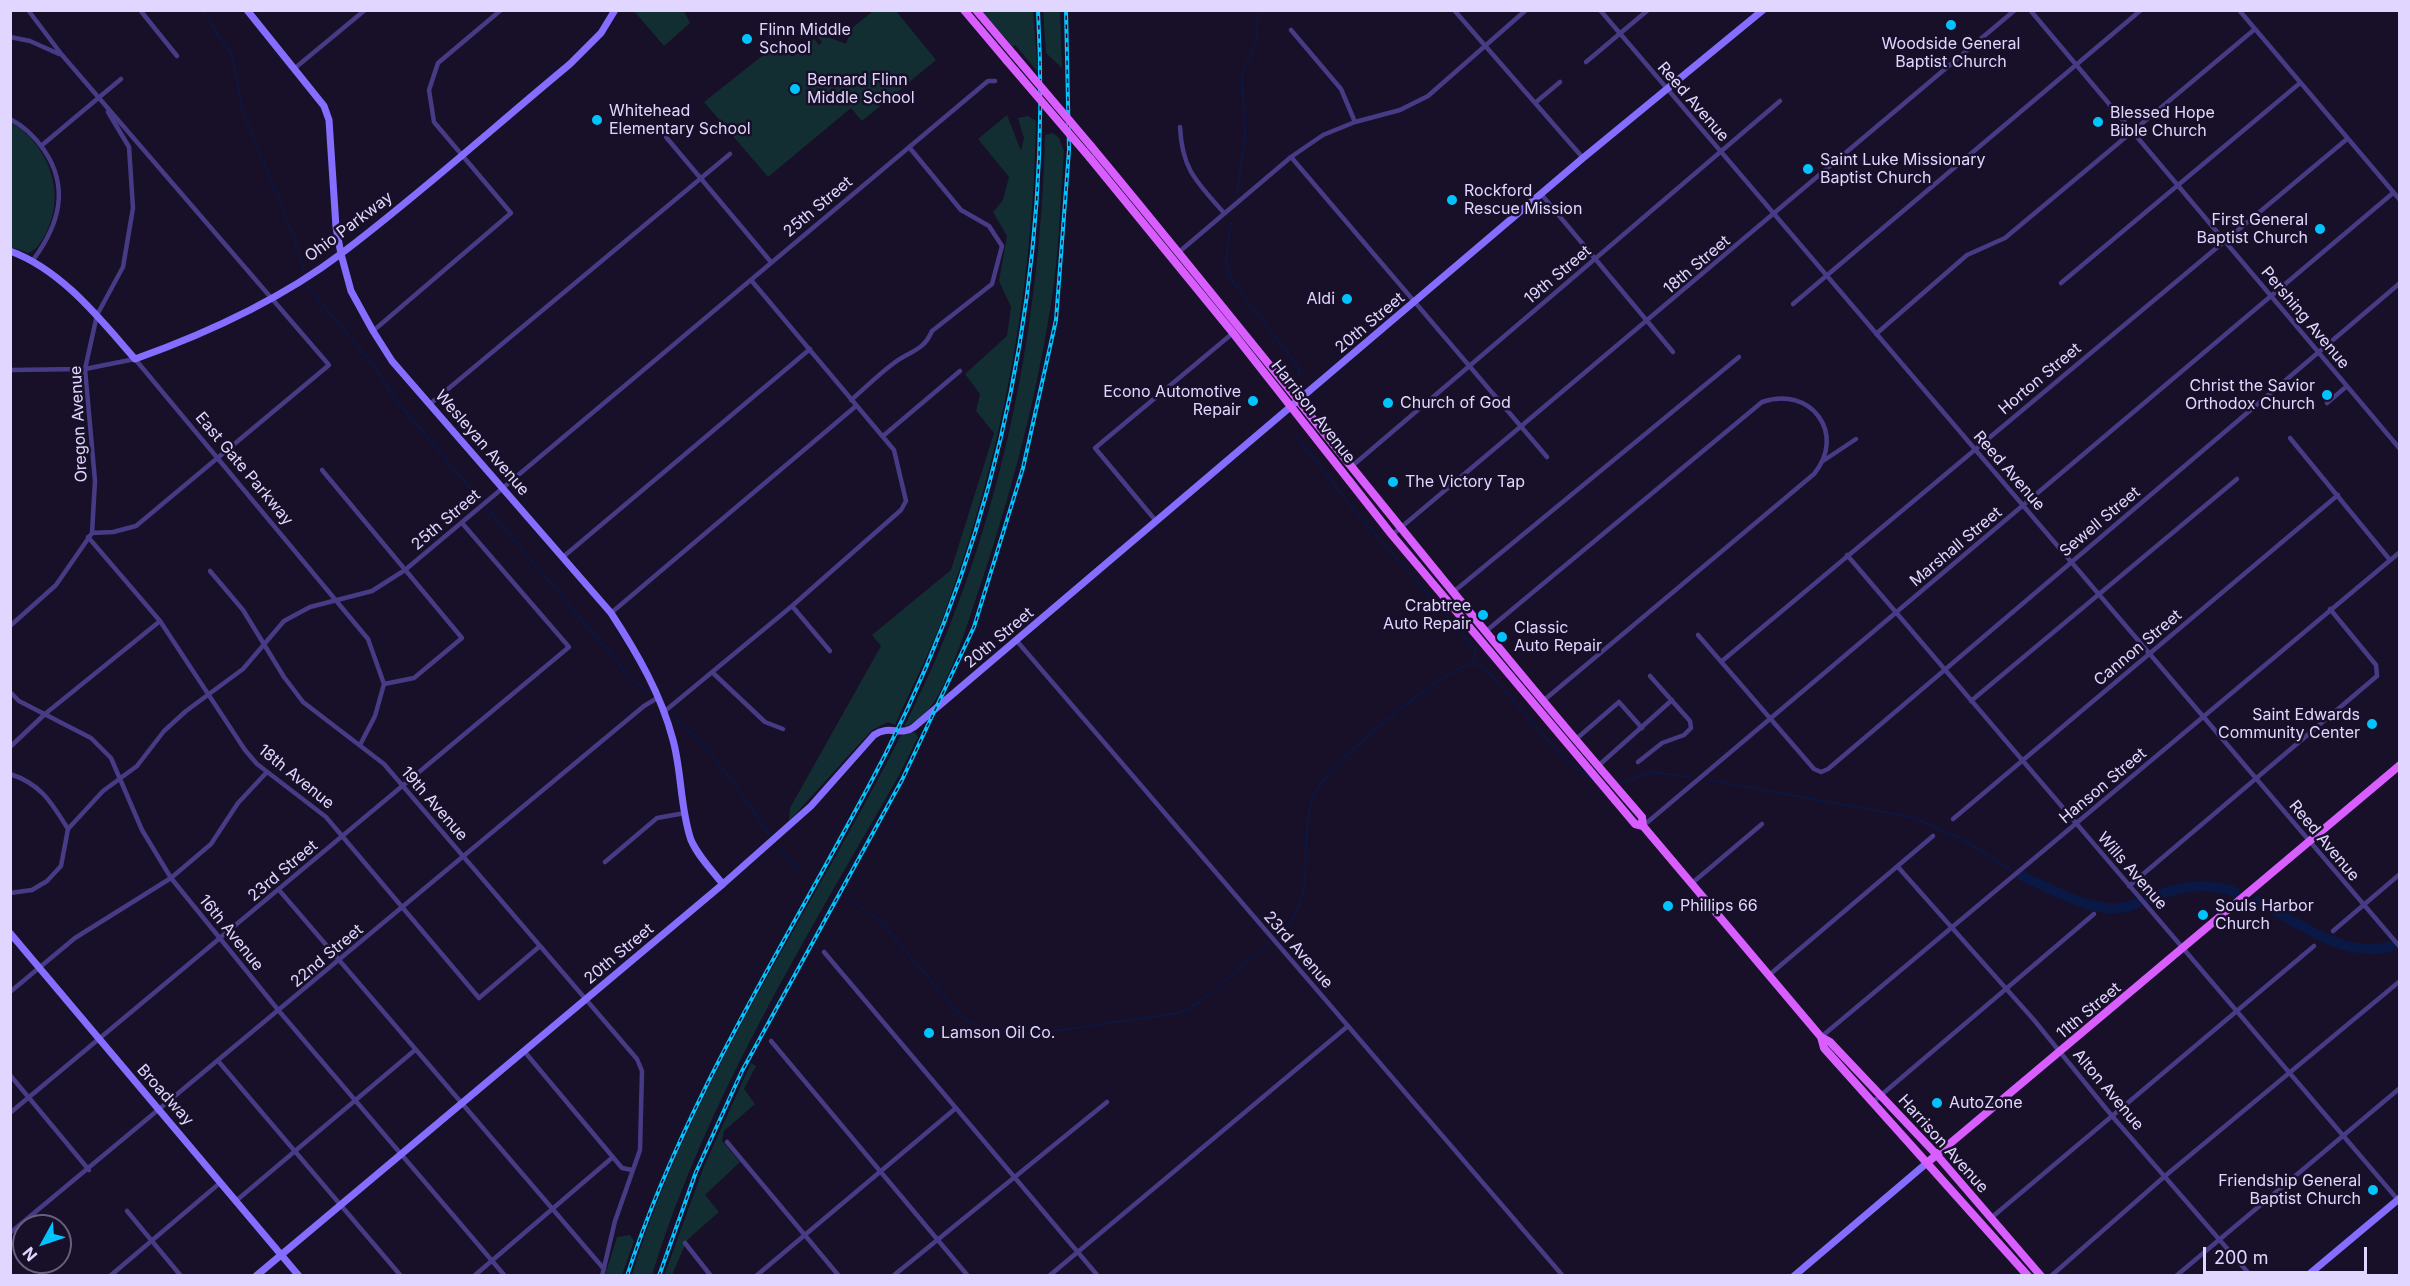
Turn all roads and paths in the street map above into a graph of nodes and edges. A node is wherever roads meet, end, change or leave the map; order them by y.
1 (28, 10) edge
2 (140, 10) edge
3 (247, 10) edge
4 (365, 10) edge
5 (501, 10) edge
6 (615, 10) edge
7 (964, 10) edge
8 (976, 10) edge
9 (1454, 10) edge
10 (1526, 10) edge
11 (1600, 10) edge
12 (1648, 10) edge
13 (1763, 10) edge
14 (2015, 10) edge
15 (2030, 10) edge
16 (2141, 10) edge
17 (2240, 10) edge
18 (2255, 28) junction
19 (1291, 30) dead end
20 (1619, 34) junction
21 (10, 37) edge
22 (1485, 45) junction
23 (62, 55) junction
24 (177, 56) dead end
25 (1010, 58) junction
26 (1586, 62) dead end
27 (2076, 65) junction
28 (295, 68) junction
29 (121, 79) dead end
30 (995, 81) dead end
31 (1560, 82) dead end
32 (2300, 83) junction
33 (1668, 91) junction
34 (99, 98) junction
35 (1780, 100) dead end
36 (1535, 103) junction
37 (10, 118) edge
38 (1355, 122) junction
39 (1180, 127) dead end
40 (2133, 129) junction
41 (666, 137) dead end
42 (2347, 139) junction
43 (41, 146) junction
44 (909, 147) junction
45 (1720, 152) junction
46 (730, 154) dead end
47 (461, 155) junction
48 (1291, 158) junction
49 (1583, 158) junction
50 (700, 179) junction
51 (2179, 186) junction
52 (2393, 193) junction
53 (1541, 194) junction
54 (2400, 200) edge
55 (1224, 213) junction
56 (1773, 216) junction
57 (2225, 241) junction
58 (10, 251) edge
59 (1179, 252) junction
60 (340, 254) junction
61 (33, 260) junction
62 (1595, 261) junction
63 (771, 262) junction
64 (1826, 276) junction
65 (751, 280) junction
66 (2400, 283) edge
67 (2061, 284) dead end
68 (2270, 297) junction
69 (270, 298) junction
70 (1416, 302) junction
71 (1793, 304) dead end
72 (97, 315) junction
73 (1648, 321) junction
74 (373, 331) junction
75 (1233, 333) junction
76 (1876, 334) junction
77 (810, 349) junction
78 (2319, 351) junction
79 (1673, 352) dead end
80 (1739, 357) dead end
81 (135, 359) junction
82 (1469, 366) junction
83 (85, 369) junction
84 (10, 370) edge
85 (960, 371) dead end
86 (2347, 386) junction
87 (851, 400) junction
88 (1300, 400) junction
89 (2327, 403) dead end
90 (430, 404) junction
91 (856, 406) junction
92 (1291, 408) junction
93 (1522, 428) junction
94 (883, 436) junction
95 (2290, 438) dead end
96 (1856, 439) dead end
97 (1974, 449) junction
98 (2400, 449) edge
99 (216, 457) junction
100 (1547, 457) dead end
101 (1823, 461) junction
102 (1351, 466) junction
103 (322, 470) dead end
104 (2237, 479) dead end
105 (502, 488) junction
106 (2338, 495) junction
107 (2024, 506) junction
108 (1156, 521) junction
109 (462, 523) junction
110 (1400, 529) junction
111 (90, 535) junction
112 (1392, 535) junction
113 (2400, 552) edge
114 (1847, 555) junction
115 (563, 556) junction
116 (2390, 560) junction
117 (2070, 563) junction
118 (405, 570) junction
119 (210, 571) dead end
120 (1452, 593) junction
121 (2098, 594) junction
122 (335, 600) junction
123 (792, 606) junction
124 (2330, 609) junction
125 (611, 613) junction
126 (1896, 613) junction
127 (160, 621) junction
128 (10, 626) edge
129 (1698, 634) dead end
130 (1482, 635) junction
131 (1016, 640) junction
132 (266, 644) junction
133 (830, 651) dead end
134 (2150, 654) junction
135 (1722, 661) junction
136 (1944, 670) junction
137 (712, 672) junction
138 (1650, 676) dead end
139 (384, 684) junction
140 (10, 692) edge
141 (211, 695) junction
142 (659, 697) junction
143 (1672, 700) junction
144 (1543, 701) junction
145 (1971, 701) junction
146 (664, 711) junction
147 (45, 714) junction
148 (1770, 717) junction
149 (2202, 717) junction
150 (1642, 728) junction
151 (783, 729) dead end
152 (1575, 740) junction
153 (360, 743) junction
154 (10, 747) edge
155 (2022, 760) junction
156 (1638, 762) dead end
157 (2400, 765) edge
158 (1598, 766) junction
159 (267, 772) junction
160 (10, 774) edge
161 (121, 778) junction
162 (2255, 778) junction
163 (403, 786) junction
164 (685, 813) junction
165 (1953, 819) dead end
166 (1762, 824) dead end
167 (2076, 824) junction
168 (1643, 826) junction
169 (68, 829) junction
170 (344, 836) junction
171 (1933, 836) dead end
172 (2311, 841) junction
173 (464, 857) junction
174 (605, 862) dead end
175 (1898, 867) junction
176 (2400, 874) edge
177 (171, 878) junction
178 (723, 884) junction
179 (1691, 884) junction
180 (2129, 886) junction
181 (279, 890) junction
182 (10, 893) edge
183 (2363, 906) junction
184 (404, 908) junction
185 (2094, 914) dead end
186 (1951, 928) junction
187 (2333, 931) dead end
188 (10, 933) edge
189 (221, 939) junction
190 (540, 945) junction
191 (2314, 946) dead end
192 (2400, 947) edge
193 (2184, 949) junction
194 (824, 952) dead end
195 (339, 960) junction
196 (39, 968) junction
197 (1768, 976) junction
198 (2400, 981) edge
199 (2004, 989) junction
200 (10, 992) edge
201 (586, 999) junction
202 (279, 1011) junction
203 (2237, 1011) junction
204 (1348, 1026) junction
205 (1821, 1037) junction
206 (100, 1039) junction
207 (771, 1041) dead end
208 (415, 1050) junction
209 (524, 1052) junction
210 (2061, 1052) junction
211 (219, 1062) junction
212 (2290, 1073) junction
213 (10, 1075) edge
214 (2400, 1088) edge
215 (1881, 1095) junction
216 (29, 1098) junction
217 (355, 1101) junction
218 (1107, 1102) dead end
219 (1873, 1102) junction
220 (461, 1104) junction
221 (956, 1108) junction
222 (162, 1110) junction
223 (10, 1113) edge
224 (2112, 1116) junction
225 (2343, 1136) junction
226 (727, 1142) dead end
227 (295, 1151) junction
228 (1936, 1154) junction
229 (402, 1155) junction
230 (614, 1157) junction
231 (1928, 1161) junction
232 (89, 1170) junction
233 (632, 1170) junction
234 (881, 1172) junction
235 (1015, 1176) junction
236 (2165, 1176) junction
237 (222, 1182) junction
238 (2399, 1199) edge
239 (237, 1200) junction
240 (341, 1205) junction
241 (552, 1210) junction
242 (127, 1211) dead end
243 (1991, 1218) junction
244 (10, 1233) edge
245 (804, 1234) junction
246 (2219, 1239) junction
247 (152, 1240) junction
248 (938, 1240) junction
249 (685, 1244) dead end
250 (1078, 1251) junction
251 (282, 1254) junction
252 (492, 1260) junction
253 (604, 1269) junction
254 (111, 1275) edge
255 (181, 1275) edge
256 (256, 1275) edge
257 (299, 1275) edge
258 (401, 1275) edge
259 (474, 1275) edge
260 (505, 1275) edge
261 (602, 1275) edge
262 (711, 1275) edge
263 (756, 1275) edge
264 (839, 1275) edge
265 (893, 1275) edge
266 (968, 1275) edge
267 (1049, 1275) edge
268 (1098, 1275) edge
269 (1563, 1275) edge
270 (1794, 1275) edge
271 (2028, 1275) edge
272 (2041, 1275) edge
273 (2050, 1275) edge
274 (2176, 1275) edge
275 (2251, 1275) edge
276 (2307, 1275) edge

1 - 23 street
2 - 24 street
3 - 28 street, Wesleyan Avenue
4 - 28 street
5 - 47 street
6 - 47 street, Ohio Parkway
7 - 25 main road, Harrison Avenue
8 - 25 main road, Harrison Avenue
9 - 22 street
10 - 22 street
11 - 20 street, Reed Avenue
12 - 20 street
13 - 33 street, 20th Street
14 - 56 street, 18th Street
15 - 27 street, Pershing Avenue
16 - 27 street
17 - 18 street
18 - 32 street
18 - 40 street
19 - 38 street
20 - 26 street
20 - 33 street, Reed Avenue
21 - 23 street
22 - 36 street
22 - 38 street
23 - 34 street
25 - 59 main road, Harrison Avenue, bridge
25 - 75 main road, Harrison Avenue, bridge
27 - 40 street, Pershing Avenue
27 - 64 street
28 - 60 street, Wesleyan Avenue
29 - 34 street
30 - 44 street, 25th Street
31 - 36 street
32 - 42 street
32 - 51 street
33 - 45 street, Reed Avenue
33 - 49 street, 20th Street
34 - 43 street
34 - 69 street
34 - 72 street, Oregon Avenue
35 - 45 street, 19th Street
36 - 49 street
37 - 43 street
38 - 48 street
39 - 55 street
40 - 51 street, Pershing Avenue
40 - 76 street
41 - 50 street
42 - 52 street
42 - 57 street, Horton Street
43 - 61 street
44 - 63 street, 25th Street
44 - 87 street
45 - 56 street, Reed Avenue
45 - 62 street, 19th Street
46 - 50 street
47 - 60 street, Ohio Parkway
47 - 74 street
48 - 55 street
48 - 70 street
49 - 53 street, 20th Street
50 - 63 street
50 - 90 street
51 - 57 street, Pershing Avenue
51 - 67 street
52 - 54 street
52 - 68 street, Marshall Street
53 - 62 street
53 - 70 street, 20th Street
55 - 59 street
56 - 64 street, Reed Avenue
56 - 73 street, 18th Street
57 - 68 street, Pershing Avenue
57 - 97 street, Horton Street
58 - 61 street, East Gate Parkway
59 - 88 main road, Harrison Avenue
60 - 69 street, Ohio Parkway
60 - 74 street, Wesleyan Avenue
61 - 72 street, East Gate Parkway
62 - 73 street
62 - 82 street, 19th Street
63 - 65 street, 25th Street
64 - 71 street
64 - 76 street, Reed Avenue
65 - 77 street
65 - 105 street, 25th Street
66 - 78 street, Sewell Street
68 - 78 street, Pershing Avenue
68 - 107 street, Marshall Street
69 - 81 street, Ohio Parkway
69 - 99 street
70 - 82 street
70 - 88 street, 20th Street
72 - 81 street, East Gate Parkway
72 - 83 street, Oregon Avenue
73 - 79 street
73 - 93 street, 18th Street
74 - 90 street, Wesleyan Avenue
75 - 92 main road, Harrison Avenue
75 - 108 street
76 - 97 street, Reed Avenue
77 - 87 street
77 - 115 street
78 - 86 street, Pershing Avenue
78 - 117 street, Sewell Street
80 - 120 street
81 - 83 street, Ohio Parkway
81 - 99 street, East Gate Parkway
82 - 93 street
82 - 102 street, 19th Street
83 - 84 street, Ohio Parkway
83 - 111 street, Oregon Avenue
85 - 94 street
86 - 89 street
86 - 98 street, Pershing Avenue
87 - 91 street
88 - 92 street, 20th Street
88 - 102 main road, Harrison Avenue
90 - 105 street, Wesleyan Avenue
91 - 94 street
91 - 125 street
92 - 108 street, 20th Street
92 - 112 main road, Harrison Avenue
93 - 100 street
93 - 110 street, 18th Street
94 - 123 street
95 - 106 street
96 - 101 street
97 - 107 street, Reed Avenue
97 - 114 street, Horton Street
99 - 111 street
99 - 122 street, East Gate Parkway
101 - 130 street
101 - 144 street
102 - 110 main road, Harrison Avenue
103 - 118 street
104 - 121 street
105 - 109 street, 25th Street
105 - 115 street, Wesleyan Avenue
106 - 116 street
106 - 134 street, Cannon Street
107 - 117 street, Reed Avenue
107 - 126 street, Marshall Street
108 - 131 street, 20th Street
109 - 118 street, 25th Street
109 - 163 street, 23rd Street
110 - 112 street, 18th Street
110 - 120 main road, Harrison Avenue
111 - 127 street, 18th Avenue
111 - 128 street
112 - 130 main road, Harrison Avenue
113 - 116 street, Hanson Street
114 - 126 street, Wills Avenue
114 - 135 street, Horton Street
115 - 125 street, Wesleyan Avenue
116 - 124 street, Hanson Street
117 - 121 street, Reed Avenue
117 - 136 street, Sewell Street
118 - 122 street, 25th Street
118 - 139 street
119 - 132 street, 19th Avenue
120 - 130 main road, Harrison Avenue
121 - 134 street, Reed Avenue
121 - 145 street
122 - 132 street, 25th Street
122 - 139 street, East Gate Parkway
123 - 133 street
123 - 137 street
124 - 149 street, Hanson Street
124 - 162 street
125 - 142 street, Wesleyan Avenue
126 - 136 street, Wills Avenue
126 - 148 street, Marshall Street
127 - 141 street, 18th Avenue
127 - 147 street
129 - 135 street
130 - 144 main road, Harrison Avenue
130 - 168 main road, Harrison Avenue
131 - 178 street, 20th Street
131 - 204 street, 23rd Avenue
132 - 141 street, 25th Street
132 - 153 street, 19th Avenue
134 - 149 street, Reed Avenue
134 - 155 street, Cannon Street
135 - 148 street
136 - 145 street, Wills Avenue
136 - 148 street, Sewell Street
137 - 146 street
137 - 151 street
138 - 143 street
139 - 153 street
140 - 147 street, 16th Avenue
141 - 159 street, 18th Avenue
141 - 161 street, 25th Street
142 - 146 street, Wesleyan Avenue
142 - 173 street, 22nd Street
143 - 150 street
143 - 156 street
144 - 152 main road, Harrison Avenue
145 - 155 street, Wills Avenue
146 - 164 street, Wesleyan Avenue
147 - 154 street
147 - 161 street, 16th Avenue
148 - 168 street, Marshall Street
149 - 162 street, Reed Avenue
149 - 167 street, Hanson Street
150 - 152 street
150 - 158 street
152 - 158 main road, Harrison Avenue
153 - 163 street, 19th Avenue
155 - 165 street, Cannon Street
155 - 167 street, Wills Avenue
157 - 172 main road, 11th Street
158 - 168 main road, Harrison Avenue
159 - 170 street, 18th Avenue
159 - 177 street
160 - 169 street
161 - 169 street, 25th Street
161 - 177 street, 16th Avenue
162 - 172 street, Reed Avenue
162 - 180 street
163 - 170 street, 23rd Street
163 - 173 street, 19th Avenue
164 - 174 street
164 - 178 street, Wesleyan Avenue
166 - 179 street
167 - 180 street, Wills Avenue
167 - 186 street, Hanson Street
168 - 179 main road, Harrison Avenue
169 - 182 street
170 - 181 street, 23rd Street
170 - 184 street, 18th Avenue
171 - 175 street
172 - 183 street, Reed Avenue
172 - 193 main road, 11th Street
173 - 184 street, 22nd Street
173 - 190 street, 19th Avenue
175 - 186 street, Alton Avenue
175 - 197 street
176 - 183 street
177 - 189 street, 16th Avenue
177 - 196 street
178 - 201 street, 20th Street
179 - 197 main road, Harrison Avenue
180 - 193 street, Wills Avenue
181 - 189 street, 23rd Street
181 - 195 street
183 - 187 street
183 - 192 street, Reed Avenue
184 - 190 street, 18th Avenue
184 - 195 street, 22nd Street
185 - 199 street
186 - 199 street, Alton Avenue
186 - 205 street, Hanson Street
188 - 196 street, Broadway
189 - 202 street, 16th Avenue
189 - 206 street, 23rd Street
190 - 201 street, 19th Avenue
191 - 203 street
193 - 203 street, Wills Avenue
193 - 210 main road, 11th Street
194 - 221 street
195 - 202 street, 22nd Street
195 - 208 street
196 - 200 street
196 - 206 street, Broadway
197 - 205 main road, Harrison Avenue
198 - 212 street
199 - 210 street, Alton Avenue
199 - 215 street
201 - 209 street, 20th Street
201 - 233 street, 19th Avenue
202 - 211 street, 22nd Street
202 - 217 street, 16th Avenue
203 - 212 street, Wills Avenue
203 - 224 street
204 - 250 street
204 - 269 street, 23rd Avenue
205 - 215 main road, Harrison Avenue
205 - 219 main road, Harrison Avenue
206 - 216 street, 23rd Street
206 - 222 street, Broadway
207 - 234 street
208 - 217 street
208 - 220 street
209 - 220 street, 20th Street
209 - 230 street
210 - 224 street, Alton Avenue
210 - 228 main road, 11th Street
211 - 222 street, 22nd Street
211 - 227 street
212 - 225 street, Wills Avenue
212 - 236 street
213 - 216 street
214 - 225 street
215 - 219 street
215 - 228 main road, Harrison Avenue
216 - 223 street, 23rd Street
216 - 232 street
217 - 227 street
217 - 229 street, 16th Avenue
218 - 235 street
219 - 231 main road, Harrison Avenue
220 - 229 street, 20th Street
220 - 241 street
221 - 234 street
221 - 235 street
222 - 232 street, 22nd Street
222 - 237 street, Broadway
224 - 236 street, Alton Avenue
224 - 243 street
225 - 238 street, Wills Avenue
225 - 246 street
226 - 245 street
227 - 239 street
227 - 240 street
228 - 231 main road, 11th Street
228 - 243 main road, Harrison Avenue
229 - 240 street, 20th Street
229 - 252 street, 16th Avenue
230 - 233 street
230 - 241 street
231 - 270 street, 11th Street
231 - 271 main road, Harrison Avenue
232 - 244 street, 22nd Street
233 - 253 street
234 - 245 street
234 - 248 street
235 - 248 street
235 - 250 street
236 - 246 street, Alton Avenue
236 - 273 street
237 - 239 street, Broadway
237 - 247 street
238 - 276 street
239 - 251 street, Broadway
240 - 251 street, 20th Street
240 - 258 street
241 - 252 street
241 - 253 street
242 - 247 street
243 - 272 main road, Harrison Avenue
245 - 263 street
245 - 264 street
246 - 274 street
246 - 275 street, Alton Avenue
247 - 254 street
247 - 255 street
248 - 265 street
248 - 266 street
249 - 262 street
250 - 267 street
250 - 268 street
251 - 256 street, 20th Street
251 - 257 street, Broadway
252 - 259 street
252 - 260 street, 16th Avenue
253 - 261 street

